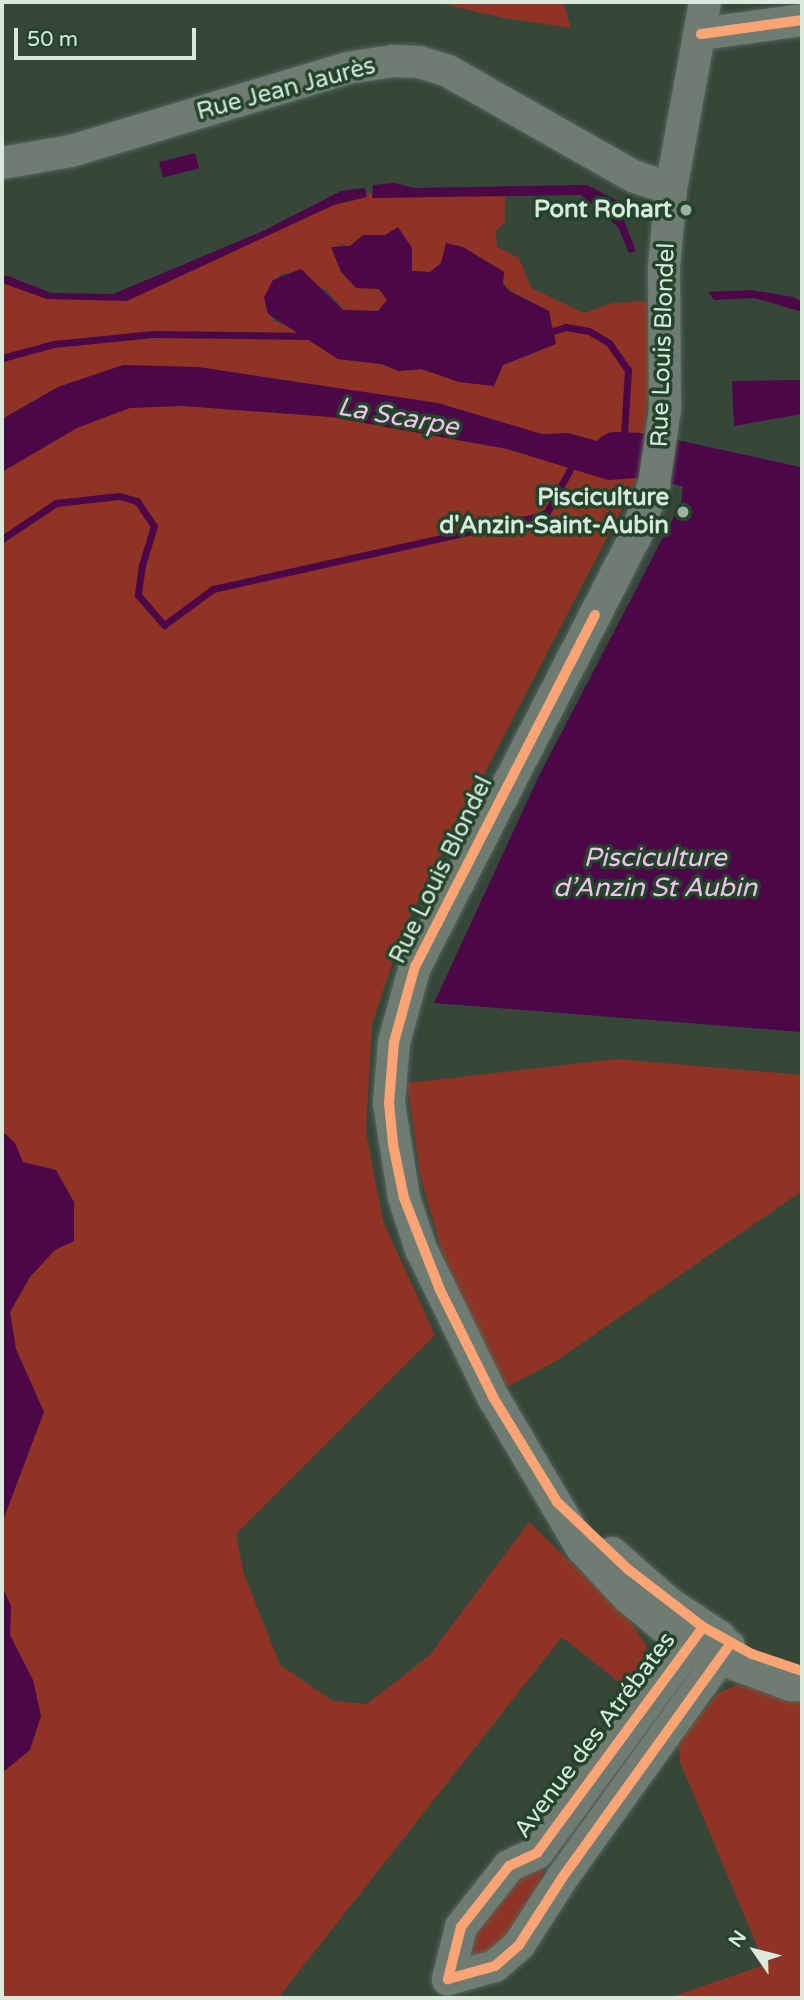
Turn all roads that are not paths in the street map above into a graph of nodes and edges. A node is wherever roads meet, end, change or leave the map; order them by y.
1 (705, 2) edge
2 (802, 20) edge
3 (701, 34) junction
4 (2, 163) edge
5 (671, 190) junction
6 (696, 1637) junction
7 (724, 1652) junction
8 (802, 1671) edge
9 (802, 1685) edge
10 (440, 1989) edge

1 - 3 street, Rue Louis Blondel
2 - 3 street
3 - 5 street, Rue Louis Blondel
4 - 5 street, Rue Jean Jaurès
5 - 6 street, Rue Louis Blondel
6 - 7 street, Rue Louis Blondel
6 - 10 street, Avenue des Atrébates
7 - 8 street
7 - 9 street
7 - 10 street, Avenue des Atrébates

